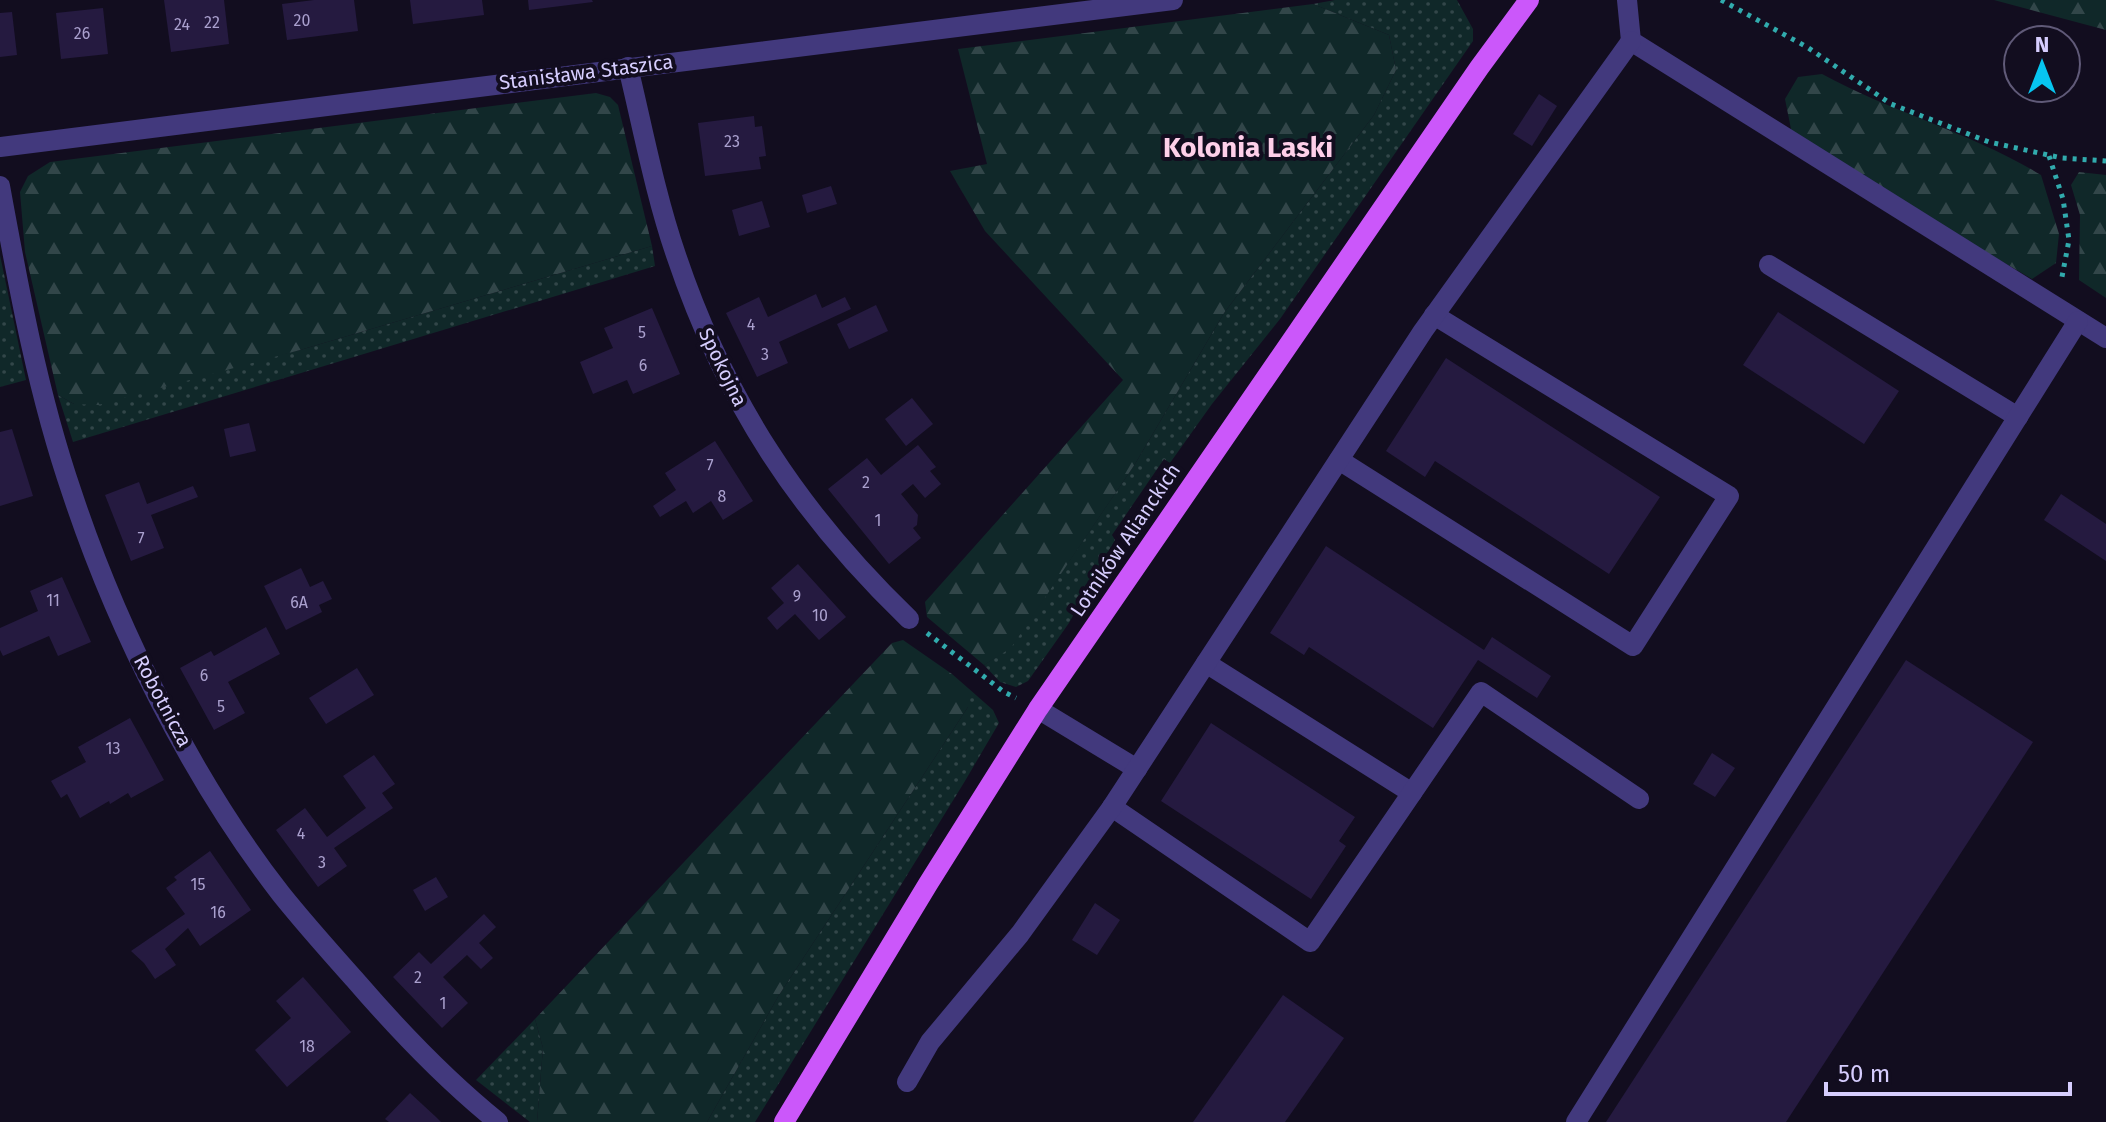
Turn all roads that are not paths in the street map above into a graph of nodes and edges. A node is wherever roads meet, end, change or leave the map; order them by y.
1 (1173, 0) edge
2 (1529, 0) edge
3 (1627, 0) edge
4 (1631, 41) junction
5 (628, 67) junction
6 (0, 147) edge
7 (0, 186) edge
8 (1769, 265) dead end
9 (1434, 315) junction
10 (2078, 321) junction
11 (2106, 338) edge
12 (2018, 417) junction
13 (1339, 460) junction
14 (909, 619) road end
15 (1206, 663) junction
16 (1038, 709) junction
17 (1137, 769) junction
18 (1412, 793) junction
19 (1639, 799) dead end
20 (1112, 807) junction
21 (907, 1082) dead end
22 (498, 1122) edge
23 (784, 1122) edge
24 (1576, 1122) edge

1 - 5 street, Stanisława Staszica
2 - 16 main road, Lotników Alianckich
3 - 4 street
4 - 9 street
4 - 10 street
5 - 6 street, Stanisława Staszica
5 - 14 street, Spokojna
7 - 22 street, Robotnicza
8 - 12 street
9 - 13 street
9 - 13 street
10 - 11 street
10 - 12 street
12 - 24 street
13 - 15 street
15 - 17 street
15 - 18 street
16 - 17 street
16 - 23 main road, Lotników Alianckich
17 - 20 street
18 - 19 street
18 - 20 street
20 - 21 street

